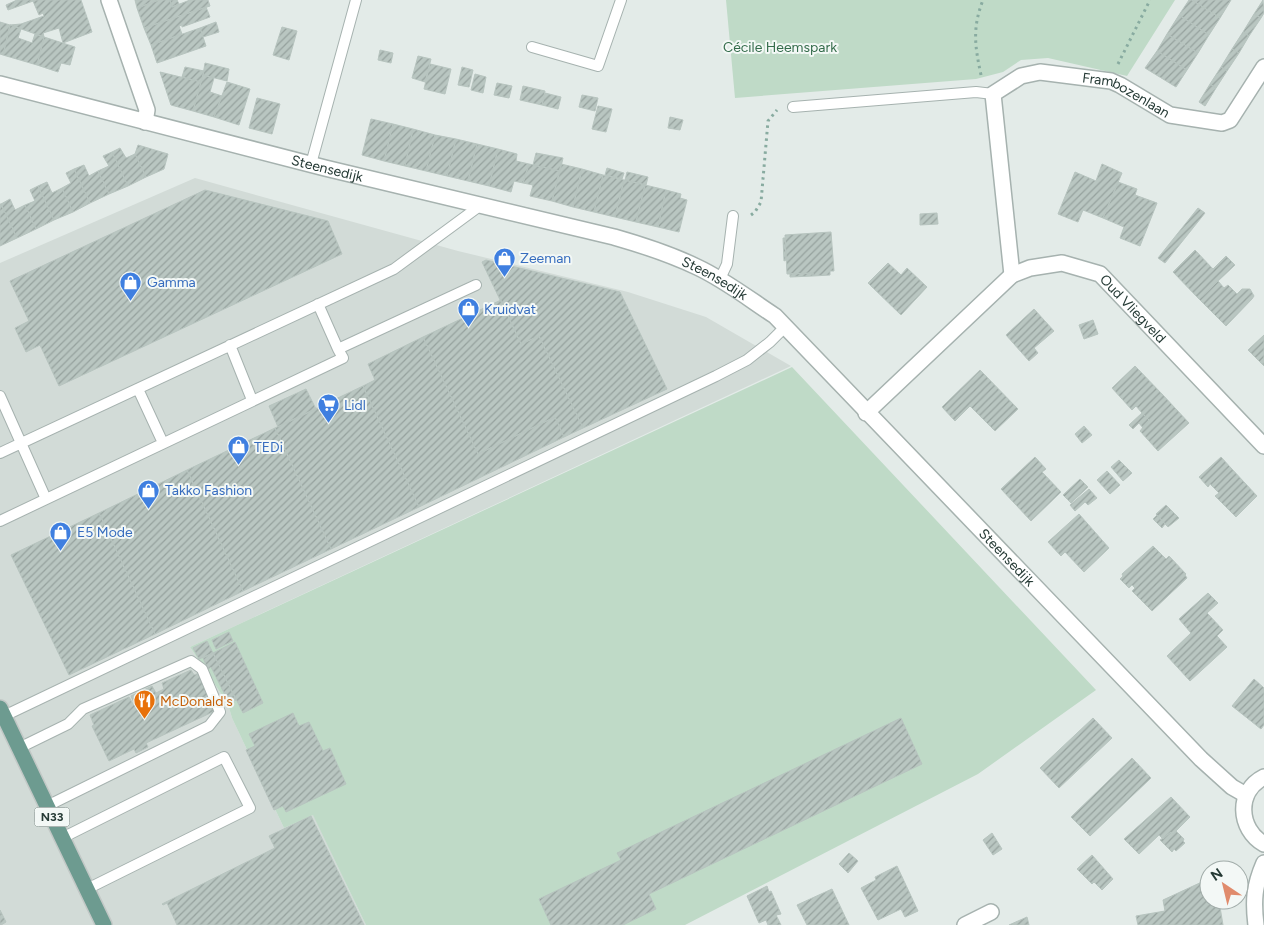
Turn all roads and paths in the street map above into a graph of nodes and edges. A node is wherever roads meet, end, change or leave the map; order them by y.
1 (109, 0) edge
2 (356, 0) edge
3 (622, 0) edge
4 (983, 0) edge
5 (1150, 0) edge
6 (532, 48) dead end
7 (1264, 67) edge
8 (1111, 82) junction
9 (0, 84) edge
10 (993, 94) junction
11 (793, 106) joint
12 (145, 122) junction
13 (311, 164) junction
14 (481, 205) junction
15 (733, 216) joint
16 (1012, 275) junction
17 (720, 279) junction
18 (476, 285) dead end
19 (318, 304) junction
20 (785, 327) junction
21 (230, 346) junction
22 (338, 349) junction
23 (138, 388) junction
24 (0, 396) edge
25 (252, 400) junction
26 (866, 412) junction
27 (22, 443) junction
28 (164, 443) junction
29 (1264, 446) edge
30 (0, 454) edge
31 (46, 499) junction
32 (0, 521) edge
33 (2, 712) edge
34 (19, 748) junction
35 (1264, 777) edge
36 (1246, 795) junction
37 (47, 806) junction
38 (62, 838) junction
39 (1264, 844) edge
40 (1264, 864) edge
41 (86, 889) junction
42 (992, 912) dead end
43 (104, 925) edge
44 (965, 925) edge
45 (1256, 925) edge

1 - 12 street
2 - 13 lane
3 - 6 lane
4 - 10 path
5 - 8 path
7 - 8 street, Frambozenlaan
8 - 10 street, Frambozenlaan
9 - 12 street, Steensedijk
10 - 11 lane
10 - 16 street
11 - 15 path
12 - 13 street, Steensedijk
13 - 14 street, Steensedijk
14 - 17 street, Steensedijk
14 - 19 lane
15 - 17 lane
16 - 26 street, Oud Vliegveld
16 - 29 street, Oud Vliegveld
17 - 20 street, Steensedijk
18 - 22 lane
19 - 21 lane
19 - 22 lane
20 - 26 street, Steensedijk
20 - 33 lane
21 - 23 lane
21 - 25 lane
22 - 25 lane
23 - 27 lane
23 - 28 lane
24 - 27 lane
25 - 28 lane
26 - 36 street, Steensedijk
27 - 30 lane
27 - 31 lane
28 - 31 lane
31 - 32 lane
33 - 34 main road, N33
34 - 37 main road, N33
34 - 37 lane
35 - 36 street
36 - 39 street
37 - 38 main road, N33
38 - 41 main road, N33
38 - 41 lane
40 - 45 street
41 - 43 main road, N33
42 - 44 street

